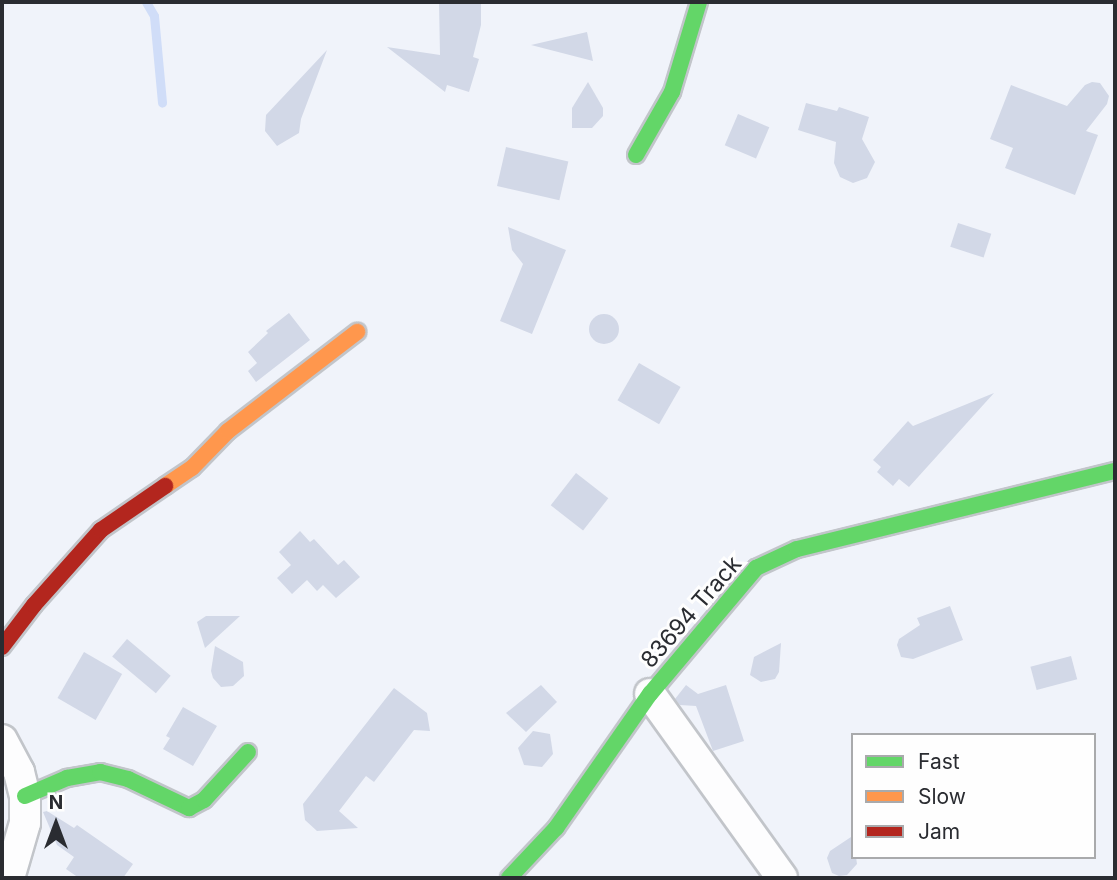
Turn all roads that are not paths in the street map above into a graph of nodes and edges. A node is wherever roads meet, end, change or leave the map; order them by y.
1 (699, 2) edge
2 (636, 155) dead end
3 (357, 332) dead end
4 (1115, 471) edge
5 (2, 647) edge
6 (650, 694) junction
7 (2, 740) edge
8 (248, 752) dead end
9 (25, 796) junction
10 (9, 878) edge
11 (509, 878) edge
12 (782, 878) edge

1 - 2 street
3 - 5 street
4 - 6 street, 83694 Track
6 - 11 street, 83694 Track
6 - 12 street
7 - 9 street
8 - 9 street
9 - 10 street

